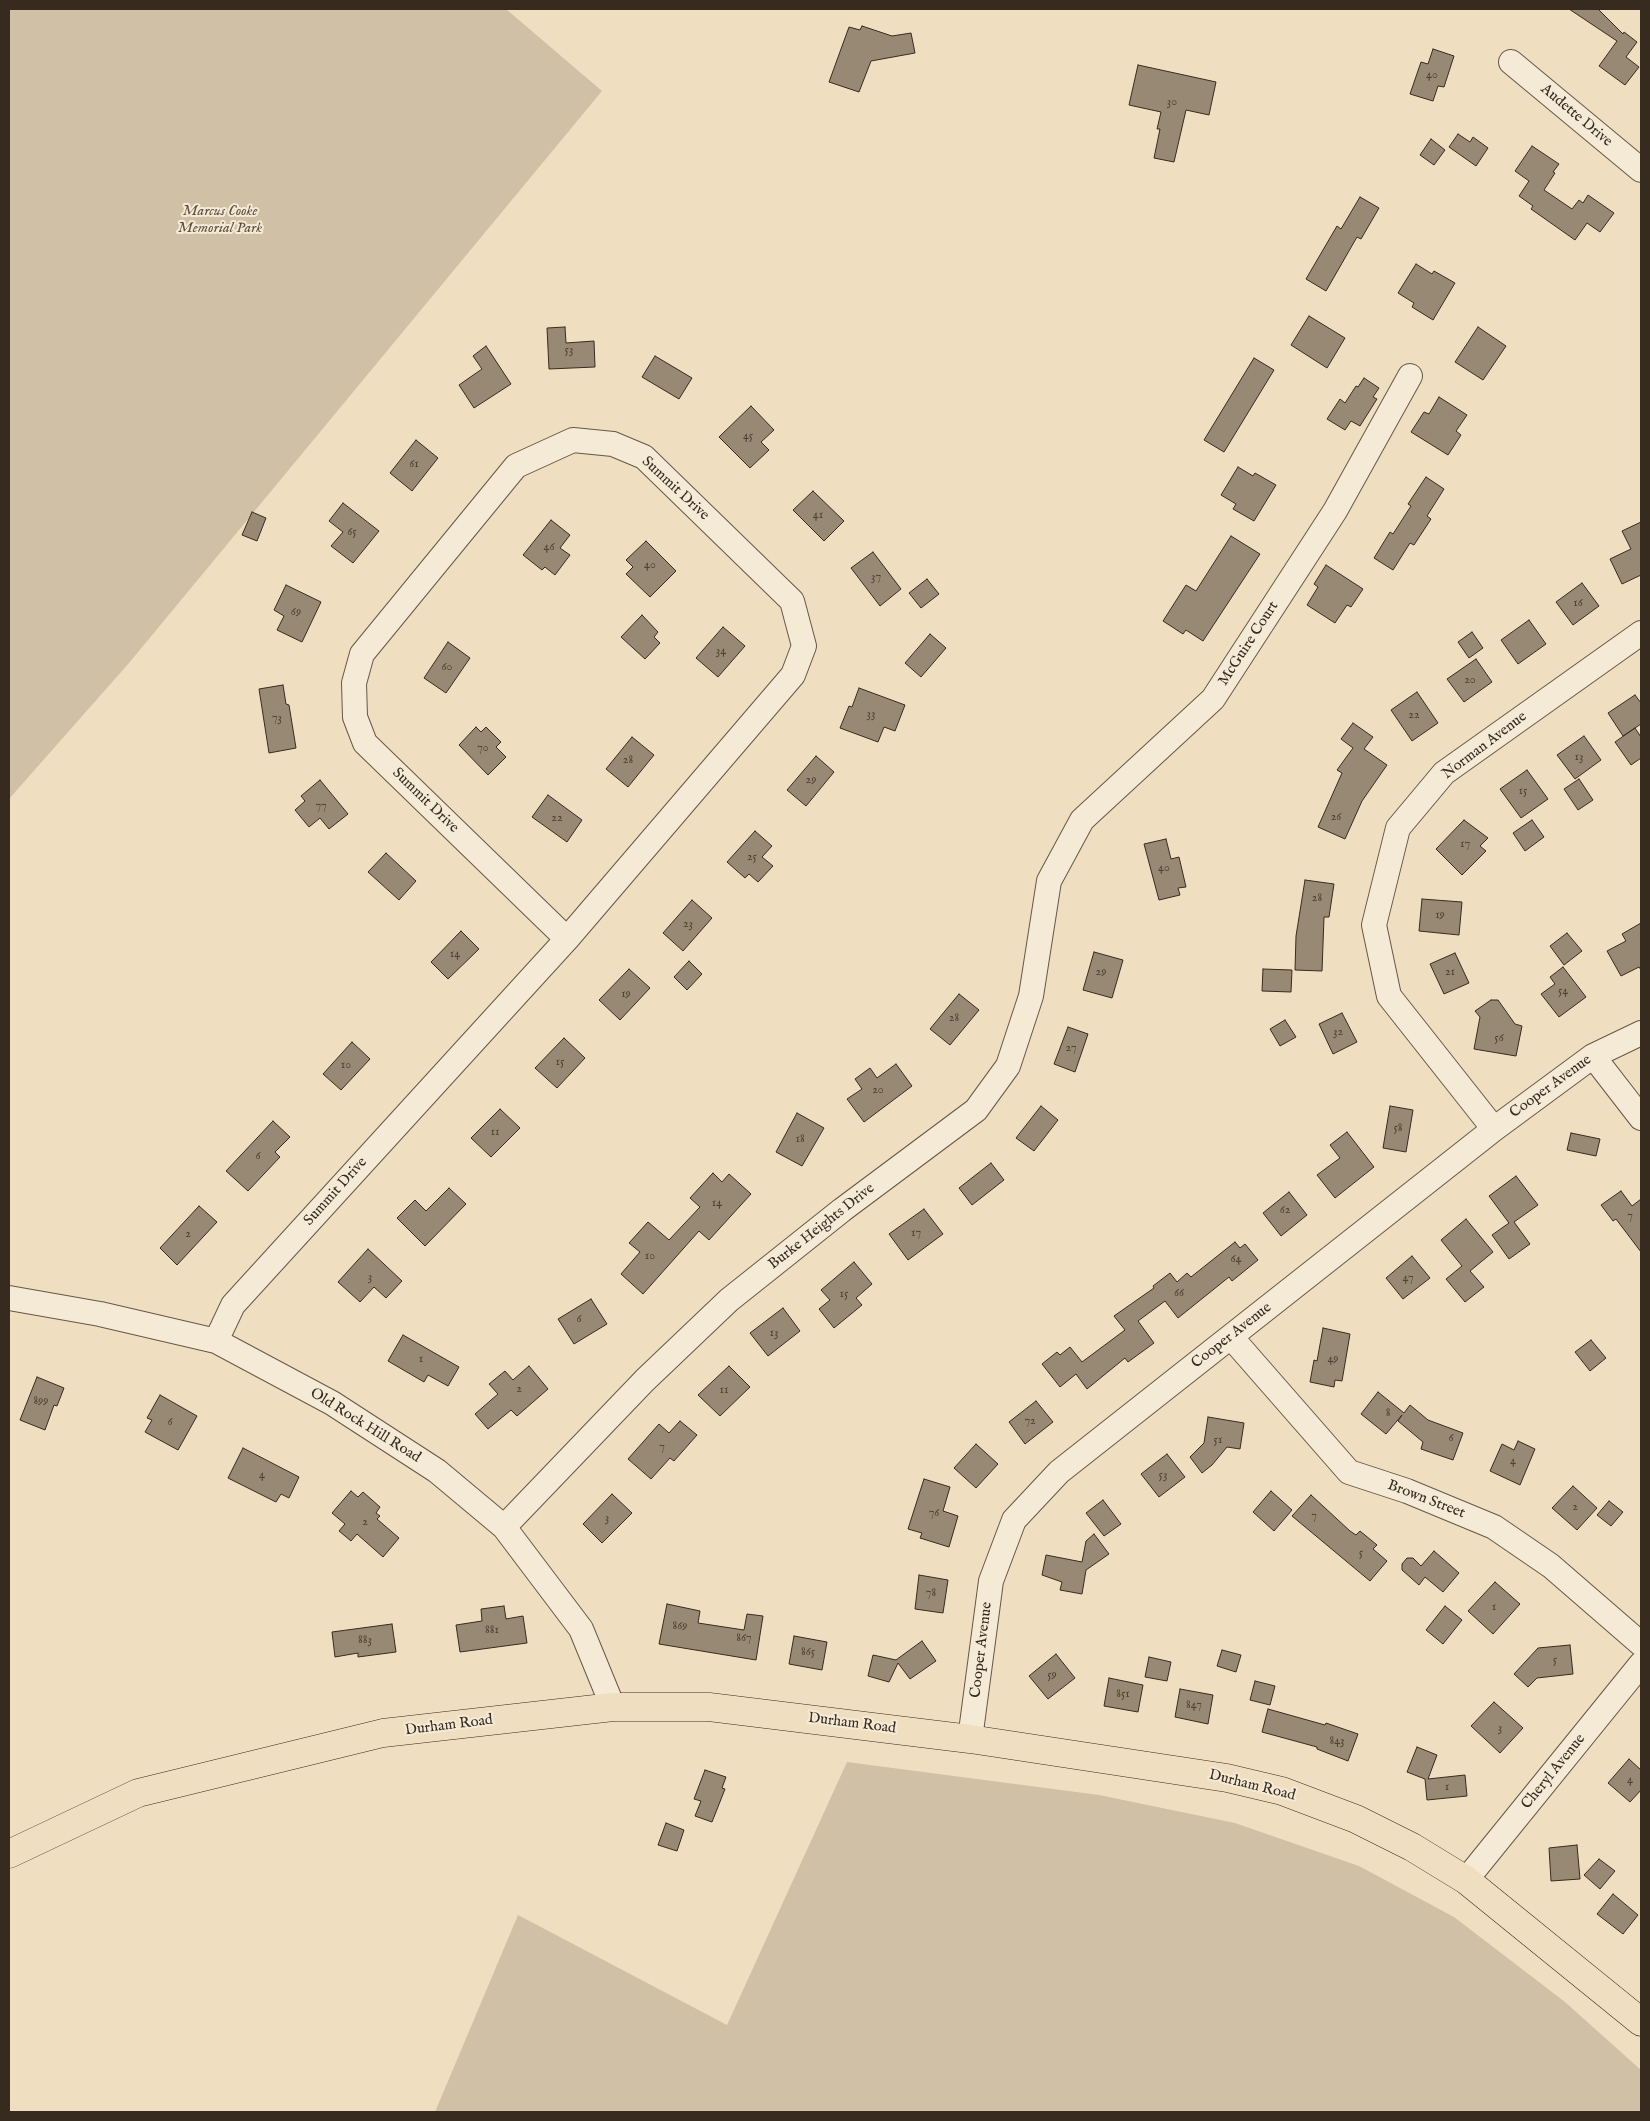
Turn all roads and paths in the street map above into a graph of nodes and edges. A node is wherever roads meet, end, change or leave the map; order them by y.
1 (1511, 62) dead end
2 (1641, 170) edge
3 (1410, 376) dead end
4 (1641, 633) edge
5 (1049, 881) joint
6 (567, 939) junction
7 (1641, 1033) edge
8 (1593, 1056) junction
9 (1641, 1118) edge
10 (1494, 1129) junction
11 (9, 1298) edge
12 (1231, 1337) junction
13 (216, 1341) junction
14 (504, 1527) junction
15 (1641, 1644) edge
16 (1641, 1664) edge
17 (613, 1707) junction
18 (970, 1740) junction
19 (9, 1854) edge
20 (1466, 1880) junction
21 (1641, 2022) edge

1 - 2 street, Audette Drive
3 - 5 street, McGuire Court
4 - 10 street, Norman Avenue
5 - 14 street, Burke Heights Drive
6 - 6 street, Summit Drive
6 - 13 street, Summit Drive
7 - 8 street, Cooper Avenue
8 - 9 street
8 - 10 street, Cooper Avenue
10 - 12 street, Cooper Avenue
11 - 13 street, Old Rock Hill Road
12 - 15 street, Brown Street
12 - 18 street, Cooper Avenue
13 - 14 street, Old Rock Hill Road
14 - 17 street, Old Rock Hill Road
16 - 20 street, Cheryl Avenue
17 - 18 main road, Durham Road
17 - 19 main road, Durham Road
18 - 20 main road, Durham Road
20 - 21 main road, Durham Road

